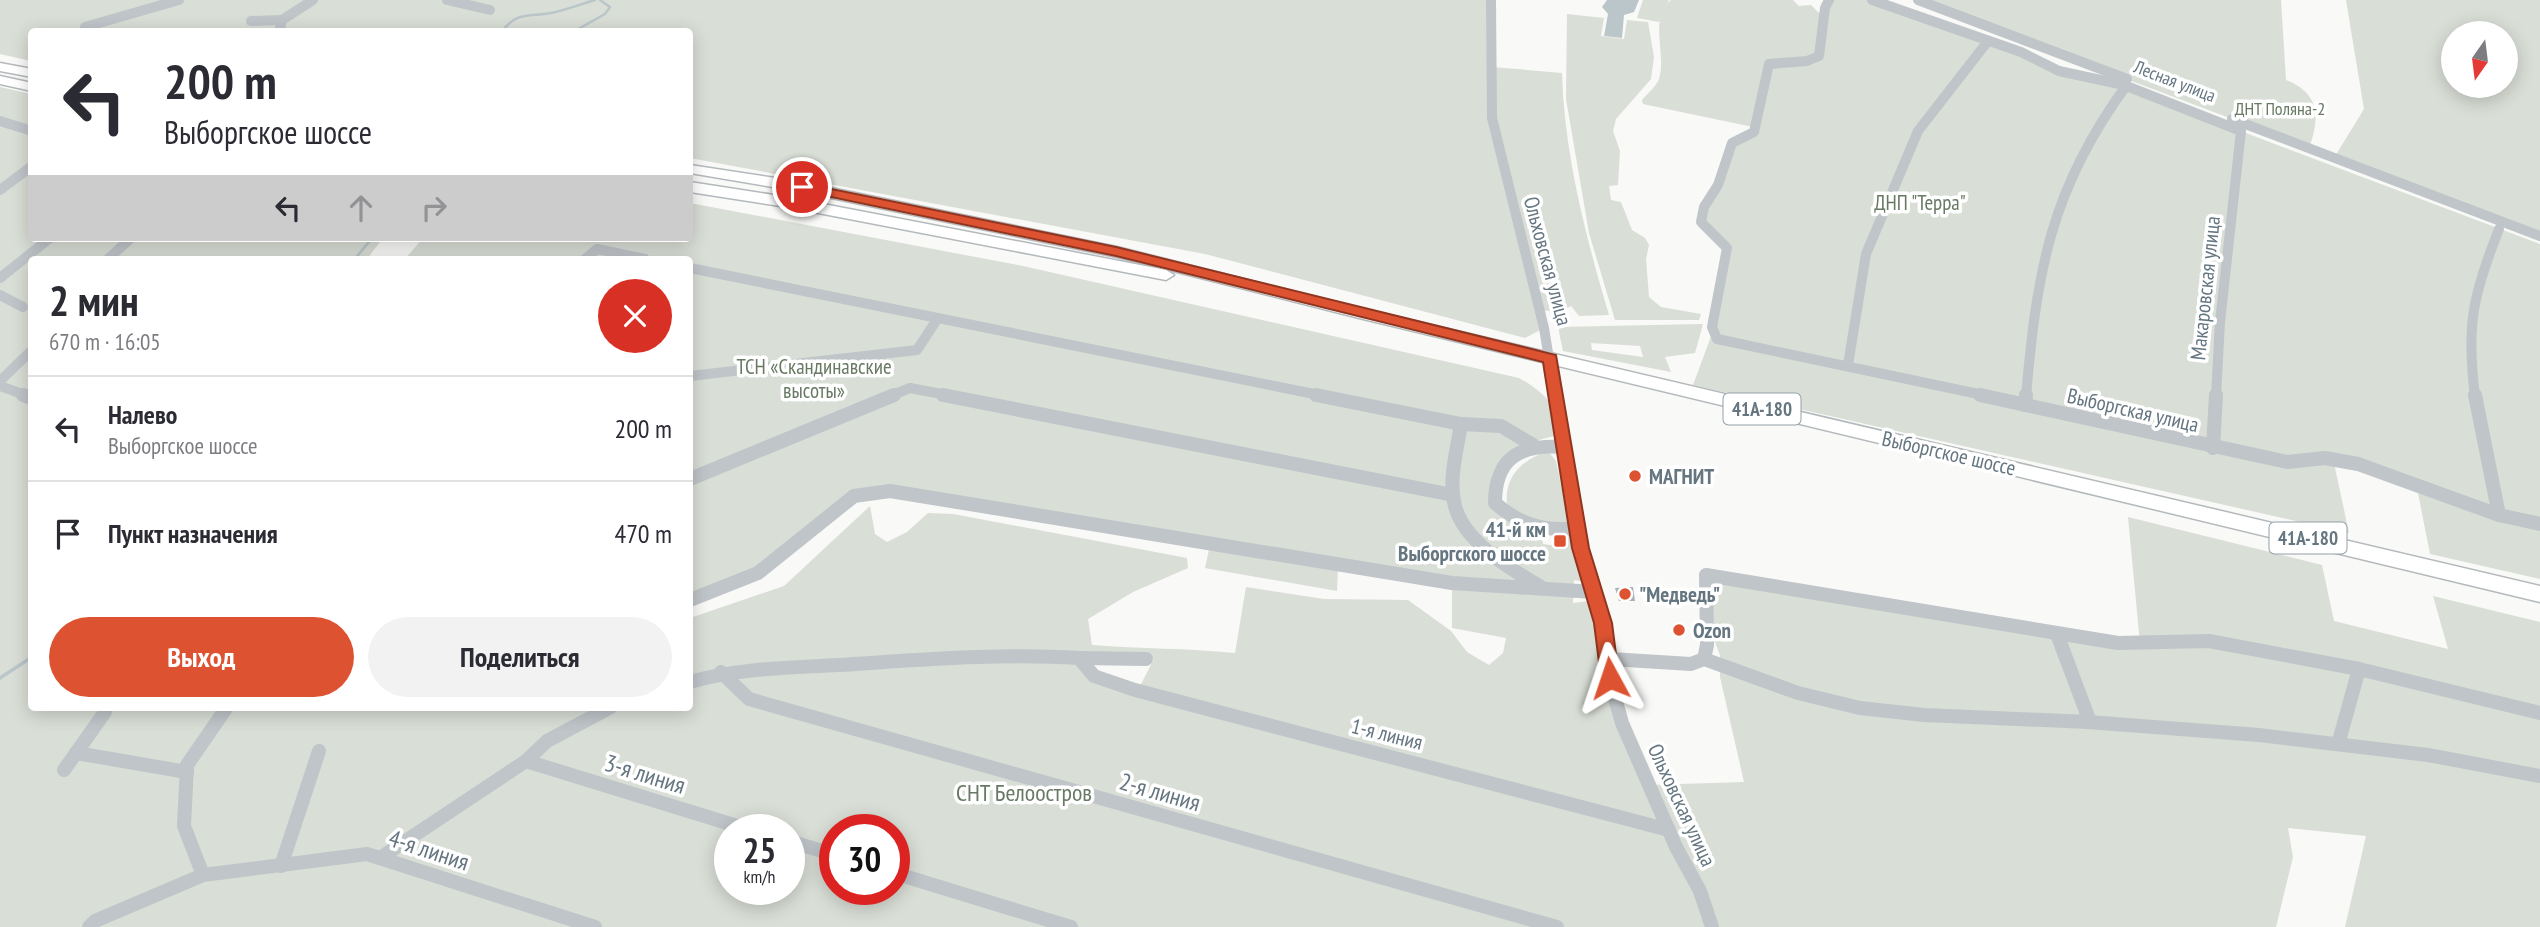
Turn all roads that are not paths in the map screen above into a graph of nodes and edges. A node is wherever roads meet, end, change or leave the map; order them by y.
1 (179, 0) edge
2 (313, 0) edge
3 (447, 0) edge
4 (1491, 0) edge
5 (1829, 0) edge
6 (1872, 0) edge
7 (1918, 0) edge
8 (490, 10) dead end
9 (282, 20) junction
10 (251, 21) dead end
11 (85, 27) dead end
12 (280, 28) edge
13 (1988, 41) junction
14 (0, 67) edge
15 (28, 72) edge
16 (0, 80) edge
17 (28, 86) edge
18 (2126, 86) junction
19 (0, 121) edge
20 (28, 130) edge
21 (28, 169) edge
22 (693, 169) edge
23 (693, 187) edge
24 (2390, 188) dead end
25 (0, 190) edge
26 (2499, 229) junction
27 (2540, 236) edge
28 (45, 242) edge
29 (127, 242) edge
30 (2540, 244) edge
31 (111, 256) edge
32 (589, 256) edge
33 (631, 256) edge
34 (693, 269) edge
35 (0, 278) edge
36 (0, 295) edge
37 (23, 307) dead end
38 (1359, 313) junction
39 (936, 321) junction
40 (28, 354) edge
41 (1550, 358) junction
42 (1848, 365) junction
43 (693, 376) edge
44 (0, 384) edge
45 (28, 396) edge
46 (2025, 405) junction
47 (1461, 424) junction
48 (1533, 445) junction
49 (1563, 447) junction
50 (2213, 448) junction
51 (693, 478) edge
52 (1454, 495) junction
53 (2499, 514) junction
54 (2540, 524) edge
55 (1578, 528) junction
56 (1541, 587) junction
57 (1594, 592) junction
58 (2540, 594) edge
59 (693, 599) edge
60 (2057, 634) junction
61 (1079, 658) junction
62 (1146, 659) dead end
63 (1609, 659) junction
64 (1704, 659) junction
65 (2359, 669) junction
66 (721, 672) junction
67 (693, 681) edge
68 (224, 711) edge
69 (603, 711) edge
70 (105, 712) dead end
71 (2540, 713) edge
72 (2090, 722) junction
73 (2339, 741) junction
74 (319, 751) dead end
75 (76, 753) junction
76 (526, 761) junction
77 (64, 770) dead end
78 (187, 772) junction
79 (2540, 776) edge
80 (714, 819) edge
81 (1669, 831) junction
82 (380, 858) junction
83 (281, 866) junction
84 (203, 875) junction
85 (910, 878) edge
86 (92, 924) edge
87 (112, 927) edge
88 (595, 927) edge
89 (1071, 927) edge
90 (1557, 927) edge
91 (1712, 927) edge

1 - 11 street
2 - 9 street
3 - 8 street
4 - 41 street, Ольховская улица
5 - 42 street, Выборгская улица
6 - 13 street
7 - 27 street, Лесная улица
9 - 10 street
9 - 12 street
13 - 18 street
13 - 42 street
14 - 15 main road
16 - 17 main road
18 - 46 street
18 - 50 street, Макаровская улица
19 - 20 street
21 - 25 street
22 - 38 main road, Выборгское шоссе / 41А-180
23 - 38 main road, Выборгское шоссе / 41А-180
24 - 26 street
26 - 30 street
26 - 53 street
28 - 35 street
29 - 31 street
32 - 33 street
34 - 39 street
36 - 37 street
38 - 41 main road, Выборгское шоссе / 41А-180
39 - 43 street
39 - 47 street
40 - 44 street
41 - 49 street, Ольховская улица
41 - 58 main road, Выборгское шоссе / 41А-180
42 - 46 street, Выборгская улица
44 - 45 street
46 - 50 street, Выборгская улица
47 - 48 street
47 - 52 street
48 - 49 street
48 - 55 street
49 - 55 street, Ольховская улица
50 - 53 street, Выборгская улица
51 - 52 street
52 - 56 street
53 - 54 street, Выборгская улица
55 - 57 street, Ольховская улица
56 - 57 street
56 - 59 street
57 - 63 street, Ольховская улица
60 - 64 street
60 - 65 street
60 - 72 street
61 - 62 street
61 - 66 street
61 - 81 street, 1-я линия
63 - 64 street
63 - 81 street, Ольховская улица
64 - 72 street
65 - 71 street
65 - 73 street
66 - 67 street
66 - 90 street, 2-я линия
68 - 78 street
69 - 76 street
70 - 75 street
72 - 73 street
73 - 79 street
74 - 83 street
75 - 77 street
75 - 78 street
76 - 80 street, 3-я линия
76 - 82 street
78 - 84 street
81 - 91 street, Ольховская улица
82 - 83 street, 4-я линия
82 - 88 street, 4-я линия
83 - 84 street, 4-я линия
84 - 86 street, 4-я линия
85 - 89 street
86 - 87 street

